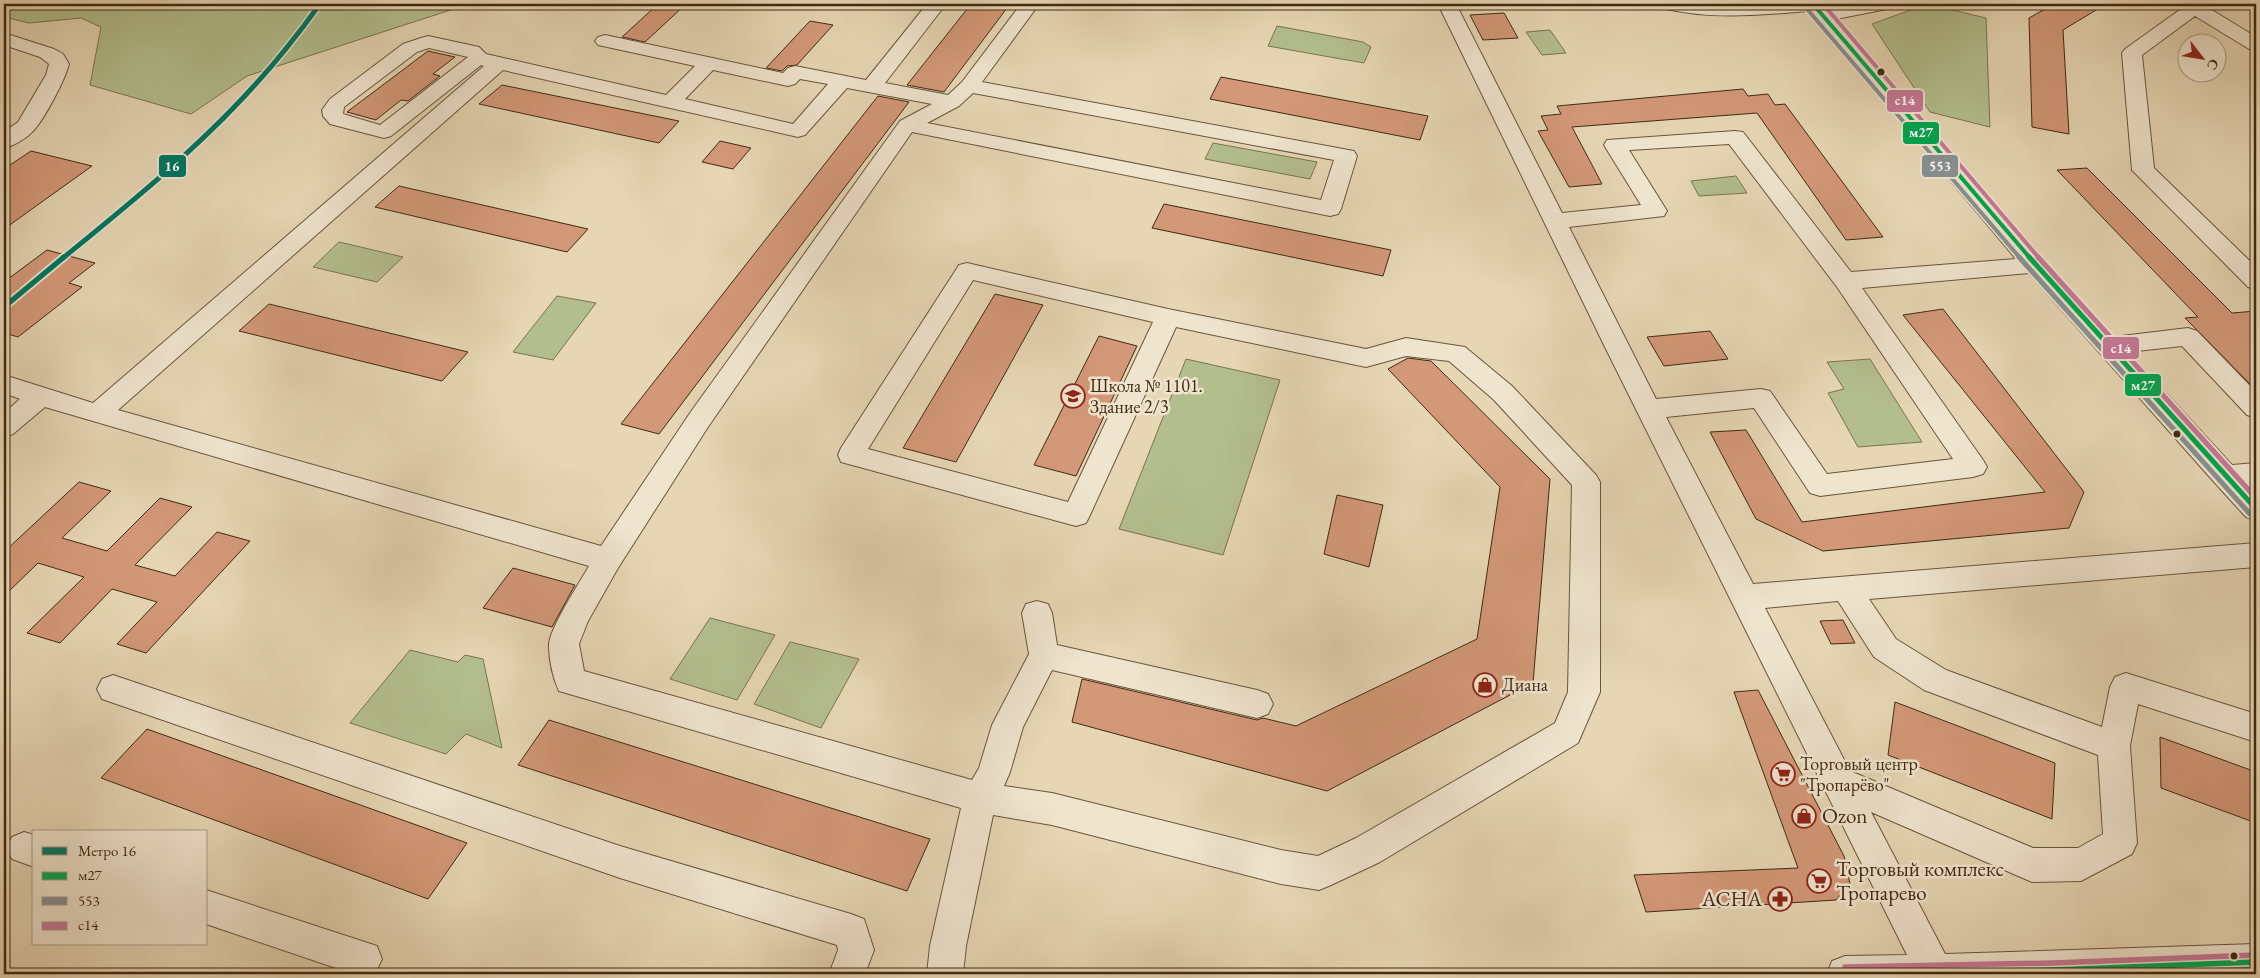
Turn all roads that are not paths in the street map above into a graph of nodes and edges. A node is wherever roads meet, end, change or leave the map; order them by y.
1 (937, 4) edge
2 (1030, 4) edge
3 (1447, 4) edge
4 (1669, 4) edge
5 (1883, 4) edge
6 (2197, 6) edge
7 (1817, 8) edge
8 (4, 39) edge
9 (606, 41) dead end
10 (2256, 45) edge
11 (488, 61) junction
12 (709, 63) junction
13 (842, 81) junction
14 (871, 87) junction
15 (960, 94) junction
16 (670, 102) junction
17 (907, 125) junction
18 (384, 132) junction
19 (4, 142) edge
20 (406, 144) junction
21 (1554, 221) junction
22 (2033, 265) junction
23 (1845, 281) junction
24 (2256, 281) edge
25 (1168, 317) junction
26 (2107, 346) junction
27 (4, 384) edge
28 (41, 396) junction
29 (2256, 408) edge
30 (1649, 409) junction
31 (97, 414) junction
32 (4, 427) edge
33 (2256, 473) edge
34 (2226, 476) junction
35 (2256, 509) edge
36 (2256, 555) edge
37 (608, 560) junction
38 (1846, 588) junction
39 (1745, 596) junction
40 (1037, 613) dead end
41 (1044, 655) junction
42 (113, 690) dead end
43 (1257, 704) dead end
44 (2256, 728) edge
45 (2114, 746) junction
46 (1837, 781) junction
47 (980, 798) junction
48 (208, 908) edge
49 (2256, 962) edge
50 (1935, 972) junction
51 (2054, 972) edge
52 (355, 974) edge
53 (847, 974) edge
54 (945, 974) edge
55 (1845, 974) edge

1 - 14 street
2 - 15 street
3 - 21 street
4 - 7 street
5 - 7 street
6 - 10 street
6 - 24 street
7 - 22 street
8 - 19 street
9 - 12 street
11 - 16 street
11 - 18 street
11 - 18 street
11 - 20 street
12 - 13 street
12 - 16 street
13 - 14 street
13 - 16 street
14 - 15 street
15 - 17 street
15 - 17 street
17 - 37 street
18 - 20 street
20 - 31 street
21 - 23 street
21 - 30 street
22 - 23 street
22 - 26 street
23 - 30 street
25 - 25 street
25 - 47 street
26 - 29 street
26 - 34 street
27 - 28 street
28 - 31 street
28 - 32 street
30 - 39 street
31 - 37 street
33 - 34 street
34 - 35 street
36 - 38 street
37 - 47 street
38 - 39 street
38 - 45 street
39 - 46 street
40 - 41 street
41 - 43 street
41 - 47 street
42 - 53 street
44 - 45 street
45 - 46 street
46 - 50 street
47 - 54 street
48 - 52 street
49 - 51 street
50 - 51 street
50 - 55 street

